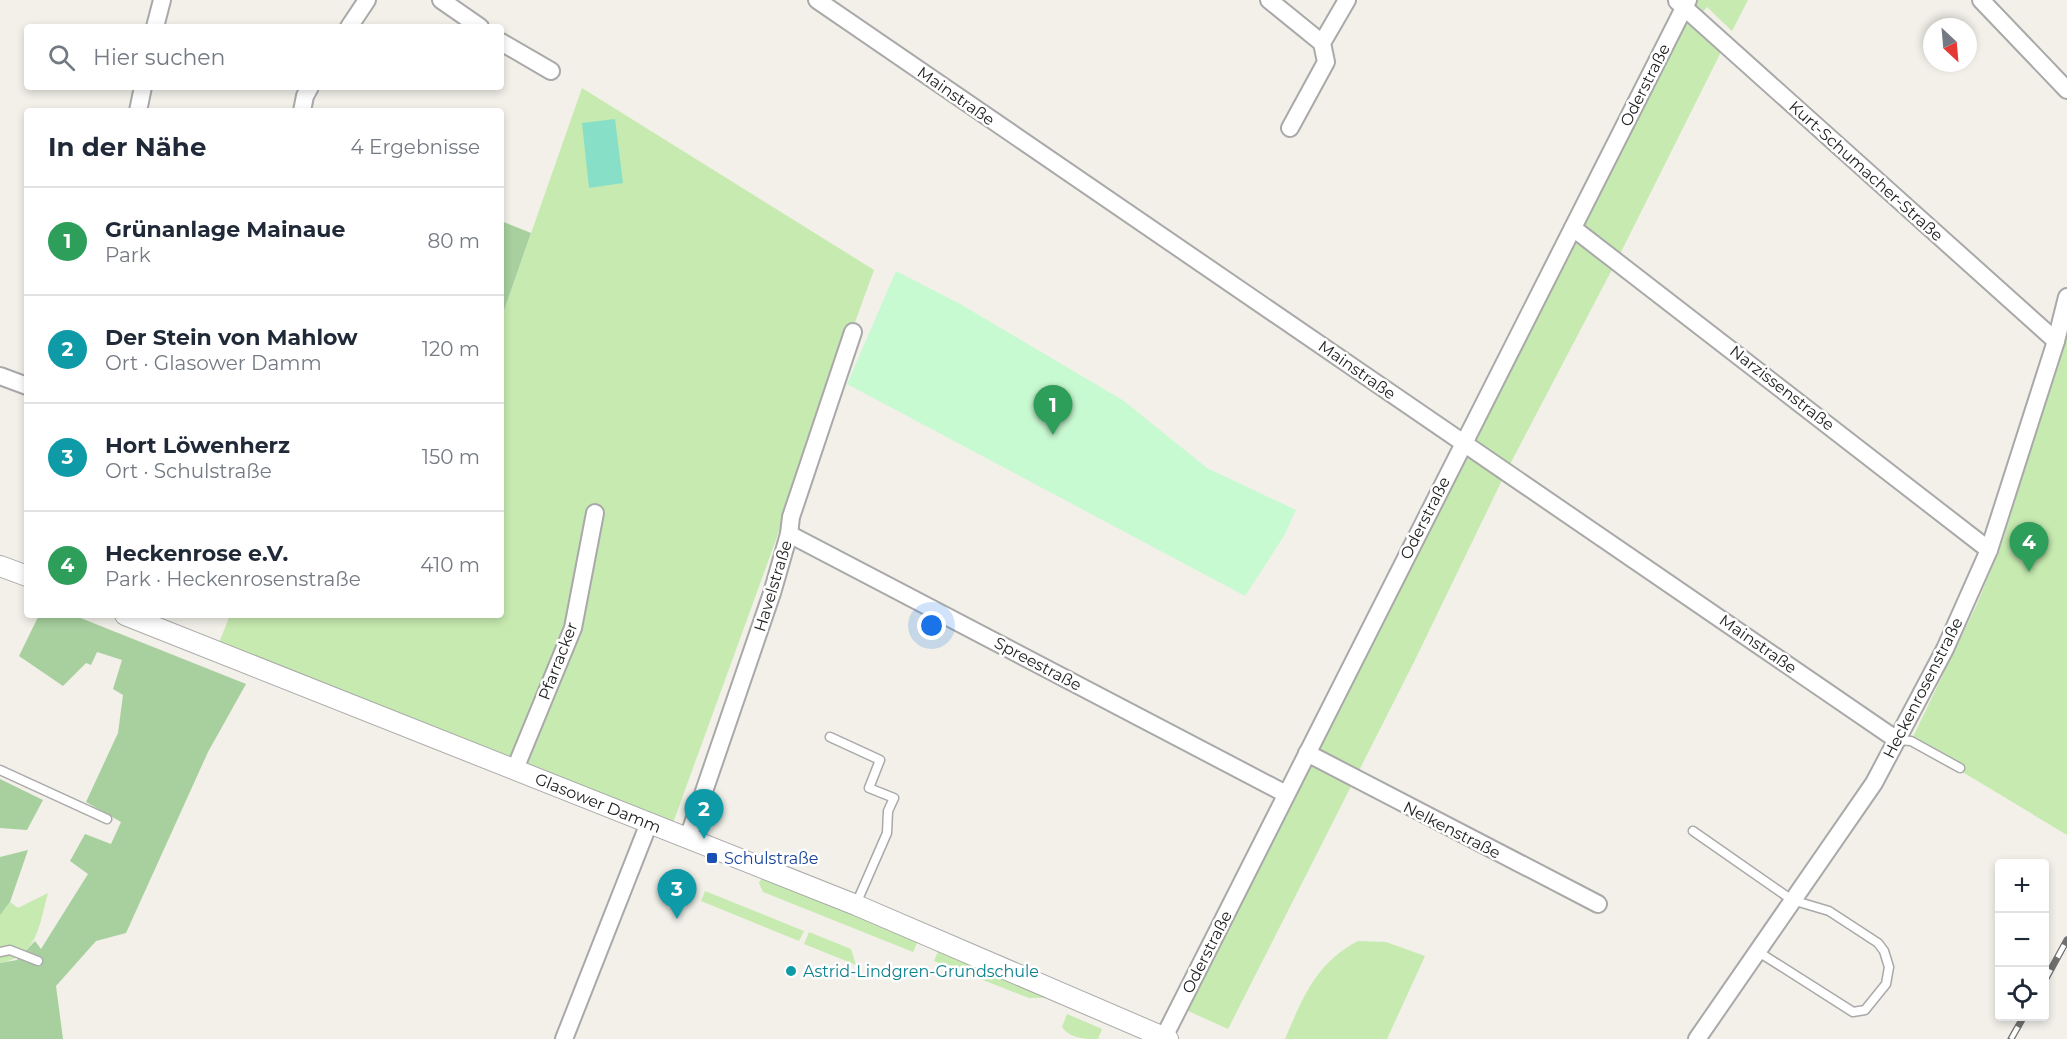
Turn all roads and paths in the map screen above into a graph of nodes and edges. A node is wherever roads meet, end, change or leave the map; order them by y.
1 (162, 0) edge
2 (367, 0) edge
3 (441, 0) edge
4 (817, 0) edge
5 (1269, 0) edge
6 (1347, 0) edge
7 (1981, 0) edge
8 (1683, 3) edge
9 (156, 24) edge
10 (351, 24) edge
11 (476, 24) edge
12 (1322, 43) junction
13 (504, 44) edge
14 (551, 72) dead end
15 (142, 90) edge
16 (308, 90) edge
17 (2067, 90) edge
18 (139, 108) edge
19 (302, 108) edge
20 (1290, 128) dead end
21 (1573, 228) junction
22 (2067, 297) edge
23 (853, 332) dead end
24 (2056, 341) junction
25 (0, 376) edge
26 (24, 385) edge
27 (1463, 443) junction
28 (596, 513) dead end
29 (789, 534) junction
30 (1989, 550) junction
31 (0, 566) edge
32 (24, 575) edge
33 (133, 618) edge
34 (830, 737) dead end
35 (1897, 740) junction
36 (1307, 753) junction
37 (1960, 768) dead end
38 (515, 769) junction
39 (0, 770) edge
40 (1286, 794) junction
41 (107, 819) dead end
42 (649, 823) junction
43 (1693, 831) dead end
44 (688, 838) junction
45 (1792, 900) junction
46 (1598, 904) dead end
47 (856, 905) junction
48 (1757, 951) junction
49 (0, 952) edge
50 (39, 961) dead end
51 (1166, 1038) edge
52 (564, 1039) edge
53 (1697, 1039) edge

1 - 9 street
2 - 10 street
3 - 11 street
4 - 27 street, Mainstraße
5 - 12 street
6 - 12 street
7 - 17 street
8 - 21 street, Oderstraße
8 - 24 street, Kurt-Schumacher-Straße
12 - 20 street
13 - 14 street
15 - 18 street
16 - 19 street
21 - 27 street, Oderstraße
21 - 30 street, Narzissenstraße
22 - 24 street, Heckenrosenstraße
23 - 29 street, Havelstraße
24 - 30 street, Heckenrosenstraße
25 - 26 street
27 - 35 street, Mainstraße
27 - 36 street, Oderstraße
28 - 38 street, Pfarracker
29 - 40 street, Spreestraße
29 - 44 street, Havelstraße
30 - 35 street, Heckenrosenstraße
31 - 32 street
33 - 38 street, Glasower Damm
34 - 47 lane
35 - 37 lane
35 - 45 street, Heckenrosenstraße
36 - 40 street, Oderstraße
36 - 46 street, Nelkenstraße
38 - 42 street, Glasower Damm
39 - 41 lane
40 - 51 street, Oderstraße
42 - 44 street, Glasower Damm
42 - 52 street
43 - 45 lane
44 - 47 street, Glasower Damm
45 - 48 street, Heckenrosenstraße
45 - 48 lane
47 - 51 street, Glasower Damm
48 - 53 street, Heckenrosenstraße
49 - 50 lane

